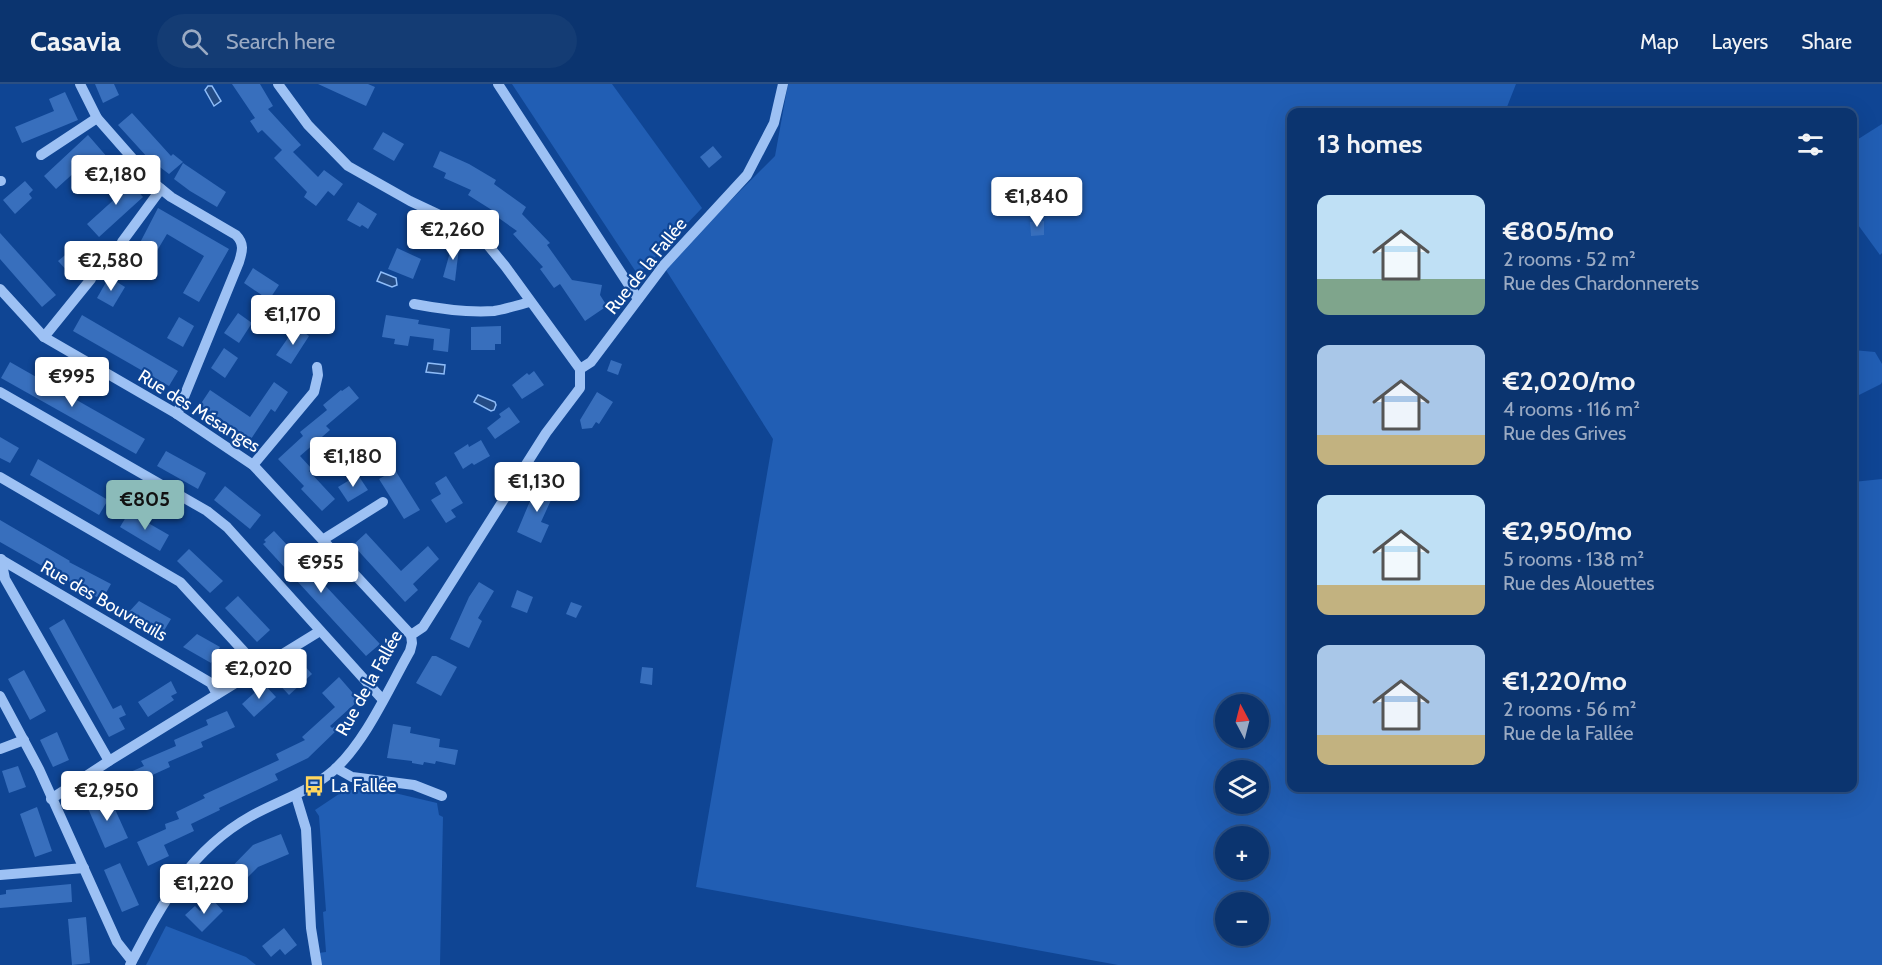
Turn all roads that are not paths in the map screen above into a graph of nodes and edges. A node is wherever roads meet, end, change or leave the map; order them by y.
1 (80, 84) edge
2 (278, 84) edge
3 (498, 84) edge
4 (783, 84) edge
5 (97, 118) junction
6 (41, 155) dead end
7 (161, 189) junction
8 (122, 242) dead end
9 (91, 279) dead end
10 (0, 289) edge
11 (638, 299) junction
12 (530, 302) junction
13 (414, 304) dead end
14 (44, 337) junction
15 (317, 367) dead end
16 (580, 369) junction
17 (0, 392) edge
18 (177, 414) junction
19 (253, 465) junction
20 (0, 477) edge
21 (383, 502) dead end
22 (324, 539) junction
23 (0, 559) edge
24 (320, 631) junction
25 (411, 635) junction
26 (259, 668) junction
27 (217, 694) junction
28 (0, 696) edge
29 (382, 699) junction
30 (24, 740) junction
31 (0, 749) edge
32 (109, 761) junction
33 (336, 768) junction
34 (442, 795) dead end
35 (296, 796) junction
36 (51, 799) junction
37 (84, 868) junction
38 (0, 875) edge
39 (131, 963) edge
40 (317, 965) edge

1 - 5 street
2 - 12 street
3 - 11 street
4 - 11 street, Rue de la Fallée
5 - 6 street
5 - 7 street
7 - 8 street
7 - 18 street
9 - 14 street
10 - 14 street, Rue des Mésanges
11 - 16 street, Rue de la Fallée
12 - 13 street
12 - 16 street
14 - 18 street, Rue des Mésanges
15 - 19 street
16 - 25 street, Rue de la Fallée
17 - 24 street
18 - 19 street, Rue des Mésanges
19 - 22 street, Rue des Mésanges
20 - 26 street
21 - 22 street
22 - 25 street, Rue des Mésanges
23 - 27 street, Rue des Bouvreuils
23 - 32 street
24 - 26 street
24 - 29 street
25 - 29 street, Rue de la Fallée
26 - 27 street
27 - 32 street
28 - 30 street
29 - 33 street, Rue de la Fallée
30 - 31 street
30 - 36 street
32 - 36 street
33 - 34 street
33 - 35 street, Rue de la Fallée
35 - 39 street, Rue de la Fallée
35 - 40 street
36 - 37 street
37 - 38 street
37 - 39 street

